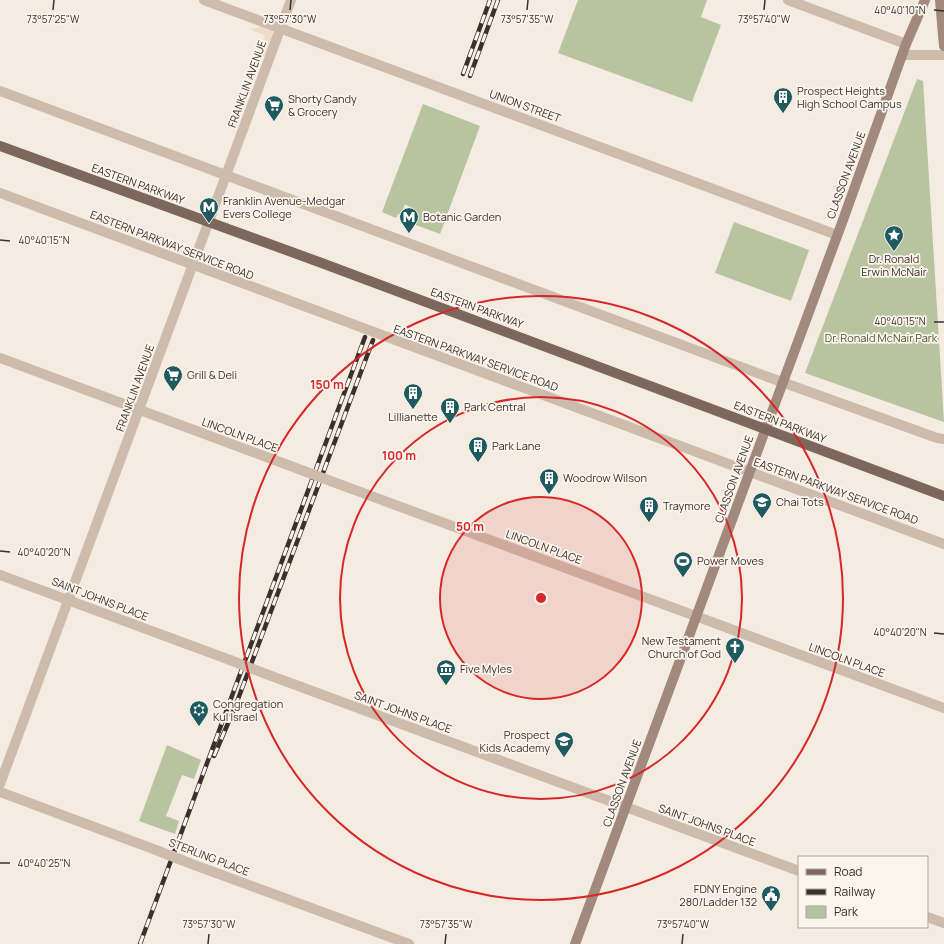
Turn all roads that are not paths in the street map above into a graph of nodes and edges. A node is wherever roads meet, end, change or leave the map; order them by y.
1 (204, 0) edge
2 (291, 0) edge
3 (788, 0) edge
4 (925, 0) edge
5 (940, 0) edge
6 (281, 28) junction
7 (906, 44) junction
8 (944, 46) edge
9 (944, 55) edge
10 (902, 56) junction
11 (0, 91) edge
12 (0, 146) edge
13 (227, 174) junction
14 (0, 193) edge
15 (209, 223) junction
16 (837, 235) junction
17 (193, 265) junction
18 (0, 358) edge
19 (782, 382) junction
20 (140, 411) junction
21 (765, 429) junction
22 (944, 439) edge
23 (748, 472) junction
24 (944, 496) edge
25 (944, 544) edge
26 (0, 575) edge
27 (68, 600) junction
28 (697, 617) junction
29 (944, 708) edge
30 (0, 784) edge
31 (0, 792) edge
32 (625, 808) junction
33 (798, 871) edge
34 (928, 917) edge
35 (944, 923) edge
36 (409, 944) edge
37 (575, 944) edge

1 - 6 street, UNION STREET
2 - 6 street, FRANKLIN AVENUE
3 - 7 street
4 - 7 street, CLASSON AVENUE
5 - 8 street
6 - 13 street, FRANKLIN AVENUE
6 - 16 street, UNION STREET
7 - 10 street, CLASSON AVENUE
9 - 10 street
10 - 16 street, CLASSON AVENUE
11 - 13 street
12 - 15 main road, EASTERN PARKWAY
13 - 15 street, FRANKLIN AVENUE
13 - 19 street
14 - 17 street, EASTERN PARKWAY SERVICE ROAD
15 - 17 street, FRANKLIN AVENUE
15 - 21 main road, EASTERN PARKWAY
16 - 19 street, CLASSON AVENUE
17 - 20 street, FRANKLIN AVENUE
17 - 23 street, EASTERN PARKWAY SERVICE ROAD
18 - 20 street, LINCOLN PLACE
19 - 21 street, CLASSON AVENUE
19 - 22 street
20 - 27 street, FRANKLIN AVENUE
20 - 28 street, LINCOLN PLACE, bridge
21 - 23 street, CLASSON AVENUE
21 - 24 main road, EASTERN PARKWAY
23 - 25 street, EASTERN PARKWAY SERVICE ROAD
23 - 28 street, CLASSON AVENUE
26 - 27 street, SAINT JOHNS PLACE
27 - 30 street, FRANKLIN AVENUE
27 - 32 street, SAINT JOHNS PLACE, bridge
28 - 29 street, LINCOLN PLACE
28 - 32 street, CLASSON AVENUE
31 - 36 street, STERLING PLACE, bridge
32 - 33 street, SAINT JOHNS PLACE
32 - 37 street, CLASSON AVENUE
34 - 35 street

